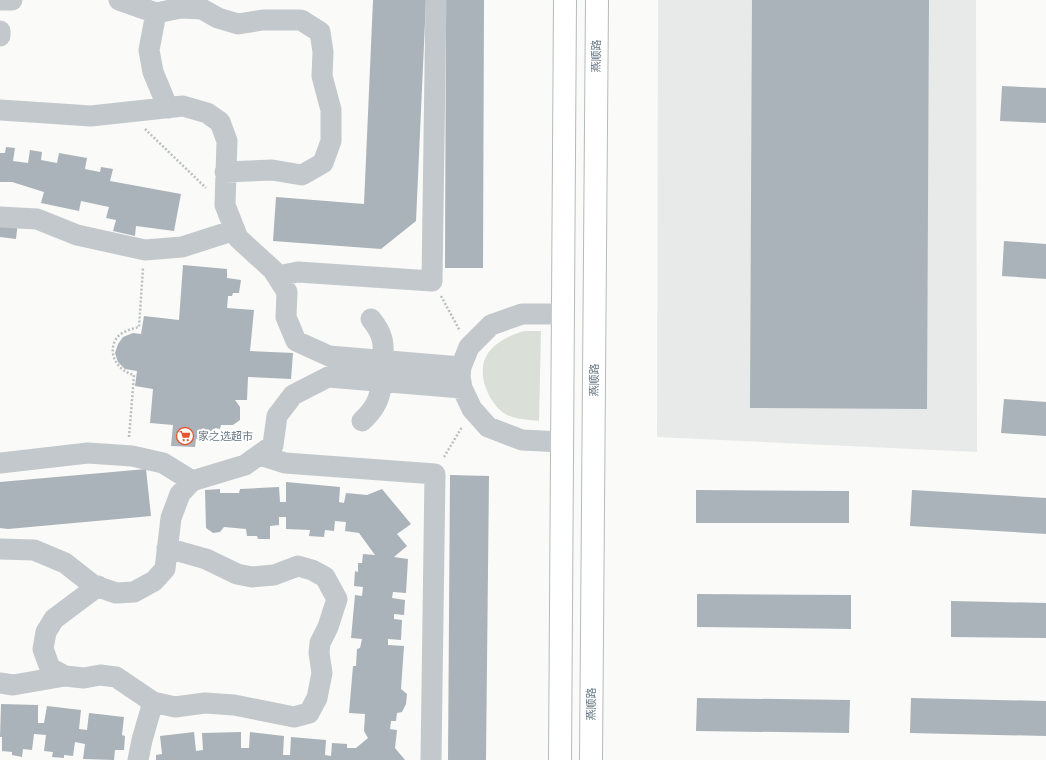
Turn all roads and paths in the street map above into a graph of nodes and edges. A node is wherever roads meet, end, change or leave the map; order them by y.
1 (0, 0) edge
2 (12, 0) edge
3 (119, 0) edge
4 (436, 0) edge
5 (565, 0) edge
6 (596, 0) edge
7 (202, 4) edge
8 (156, 13) junction
9 (0, 31) edge
10 (0, 36) edge
11 (168, 108) junction
12 (0, 110) edge
13 (127, 112) junction
14 (225, 172) junction
15 (226, 206) junction
16 (0, 217) edge
17 (235, 230) junction
18 (145, 250) junction
19 (277, 276) junction
20 (432, 281) junction
21 (563, 314) junction
22 (371, 320) dead end
23 (469, 347) junction
24 (329, 356) junction
25 (383, 360) junction
26 (461, 367) junction
27 (328, 377) junction
28 (382, 381) junction
29 (462, 388) junction
30 (472, 409) junction
31 (362, 421) dead end
32 (562, 442) junction
33 (260, 455) junction
34 (127, 456) junction
35 (0, 463) edge
36 (435, 474) junction
37 (192, 481) junction
38 (167, 548) junction
39 (0, 549) edge
40 (98, 586) junction
41 (65, 676) junction
42 (0, 683) edge
43 (153, 702) junction
44 (138, 760) edge
45 (431, 760) edge
46 (560, 760) edge
47 (591, 760) edge

1 - 2 lane
3 - 8 lane
4 - 20 lane
5 - 21 main road
6 - 47 main road, 燕顺路
7 - 8 lane
7 - 14 lane
8 - 11 lane
9 - 10 lane
11 - 13 lane
11 - 14 lane
12 - 13 lane
13 - 15 path
14 - 15 lane
15 - 17 lane
16 - 18 lane
17 - 18 lane
17 - 19 lane
18 - 34 path
19 - 20 lane
19 - 24 lane
20 - 23 path
21 - 23 lane
21 - 32 main road
22 - 25 lane
23 - 26 lane
24 - 25 lane
24 - 27 lane
25 - 26 lane
26 - 29 lane
27 - 28 lane
27 - 33 lane
28 - 29 lane
28 - 31 lane
29 - 30 lane
30 - 32 lane
30 - 36 path
32 - 46 main road
33 - 36 lane
33 - 37 lane
34 - 35 lane
34 - 37 lane
36 - 45 lane
37 - 38 lane
38 - 40 lane
38 - 43 lane
39 - 40 lane
40 - 41 lane
41 - 42 lane
41 - 43 lane
43 - 44 lane

